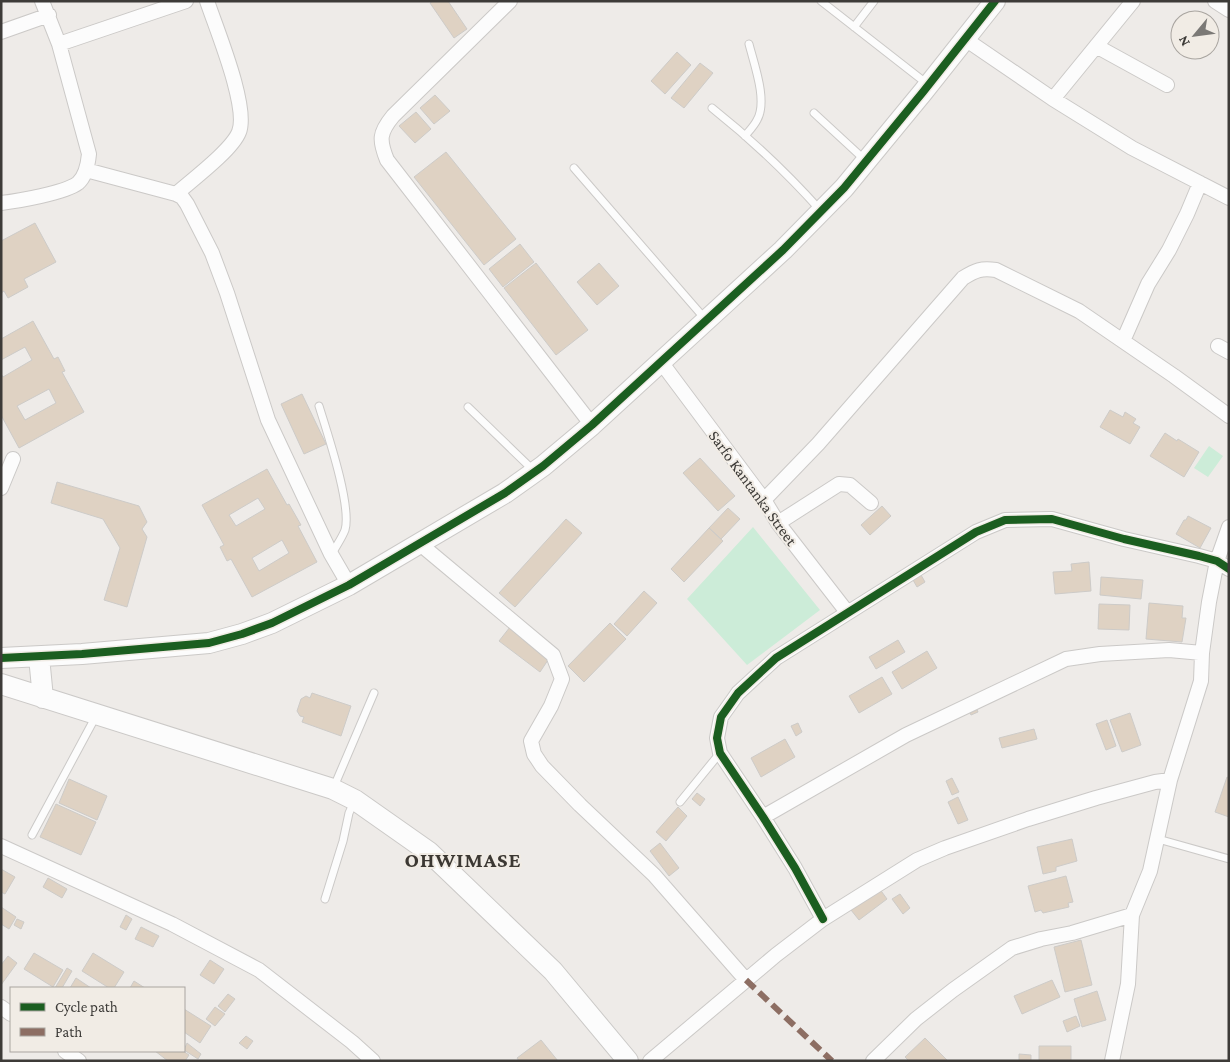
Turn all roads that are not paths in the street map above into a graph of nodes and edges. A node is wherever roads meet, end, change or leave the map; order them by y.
1 (42, 1) edge
2 (186, 1) edge
3 (207, 1) edge
4 (510, 1) edge
5 (821, 1) edge
6 (874, 1) edge
7 (995, 1) edge
8 (1132, 1) edge
9 (1215, 1) edge
10 (1229, 10) edge
11 (49, 15) junction
12 (854, 27) junction
13 (1, 32) edge
14 (965, 40) junction
15 (59, 44) junction
16 (749, 44) dead end
17 (1096, 46) junction
18 (929, 85) junction
19 (1167, 85) dead end
20 (1053, 99) junction
21 (712, 108) dead end
22 (814, 112) dead end
23 (745, 136) junction
24 (866, 161) junction
25 (574, 168) dead end
26 (86, 170) junction
27 (1200, 183) junction
28 (176, 194) junction
29 (1229, 198) edge
30 (1, 203) edge
31 (821, 211) junction
32 (706, 320) junction
33 (1123, 341) junction
34 (660, 362) junction
35 (319, 406) dead end
36 (468, 407) dead end
37 (1229, 416) edge
38 (592, 425) junction
39 (12, 459) dead end
40 (536, 472) junction
41 (1, 488) edge
42 (764, 500) junction
43 (871, 503) dead end
44 (778, 523) junction
45 (1229, 527) edge
46 (420, 544) junction
47 (331, 554) junction
48 (1217, 561) junction
49 (1229, 569) edge
50 (349, 585) junction
51 (847, 612) junction
52 (1202, 653) junction
53 (39, 656) junction
54 (1, 658) edge
55 (1, 684) edge
56 (374, 693) dead end
57 (43, 698) junction
58 (96, 715) junction
59 (720, 753) junction
60 (1170, 780) junction
61 (333, 789) junction
62 (355, 800) junction
63 (680, 802) dead end
64 (763, 817) junction
65 (32, 834) dead end
66 (1158, 839) junction
67 (1, 846) edge
68 (1229, 859) edge
69 (325, 899) dead end
70 (1132, 915) junction
71 (823, 919) junction
72 (746, 980) junction
73 (66, 1052) edge
74 (79, 1061) edge
75 (372, 1061) edge
76 (628, 1061) edge
77 (650, 1061) edge
78 (873, 1061) edge
79 (1112, 1061) edge

1 - 11 street
2 - 15 street
3 - 28 street
4 - 38 street
5 - 12 lane
6 - 12 lane
7 - 14 street
8 - 17 street
9 - 10 street
11 - 13 street
11 - 15 street
12 - 18 lane
14 - 18 street
14 - 20 street
15 - 26 street
16 - 23 lane
17 - 19 street
17 - 20 street
18 - 24 street
20 - 27 street
21 - 23 lane
22 - 24 lane
23 - 31 lane
24 - 31 street
25 - 32 lane
26 - 28 street
26 - 30 street
27 - 29 street
27 - 33 street
28 - 47 street
31 - 32 street
32 - 34 street
33 - 37 street
33 - 42 street
34 - 38 street
34 - 42 street, Sarfo Kantanka Street
35 - 47 lane
36 - 40 lane
38 - 40 street
39 - 41 street
40 - 46 street
42 - 44 street, Sarfo Kantanka Street
43 - 44 street
44 - 51 street, Sarfo Kantanka Street
45 - 48 street
46 - 50 street
46 - 72 street
47 - 50 street
48 - 49 street
48 - 51 street
48 - 52 street
50 - 53 street
51 - 59 street
52 - 60 street
52 - 64 street
53 - 54 street
53 - 57 street
55 - 57 street
56 - 61 lane
57 - 58 street
58 - 61 street
58 - 65 lane
59 - 63 lane
59 - 64 street
60 - 66 street
60 - 71 street
61 - 62 street
62 - 69 lane
62 - 76 street
64 - 71 street
66 - 68 lane
66 - 70 street
67 - 75 street
70 - 78 street
70 - 79 street
71 - 72 street
72 - 77 street
73 - 74 street

